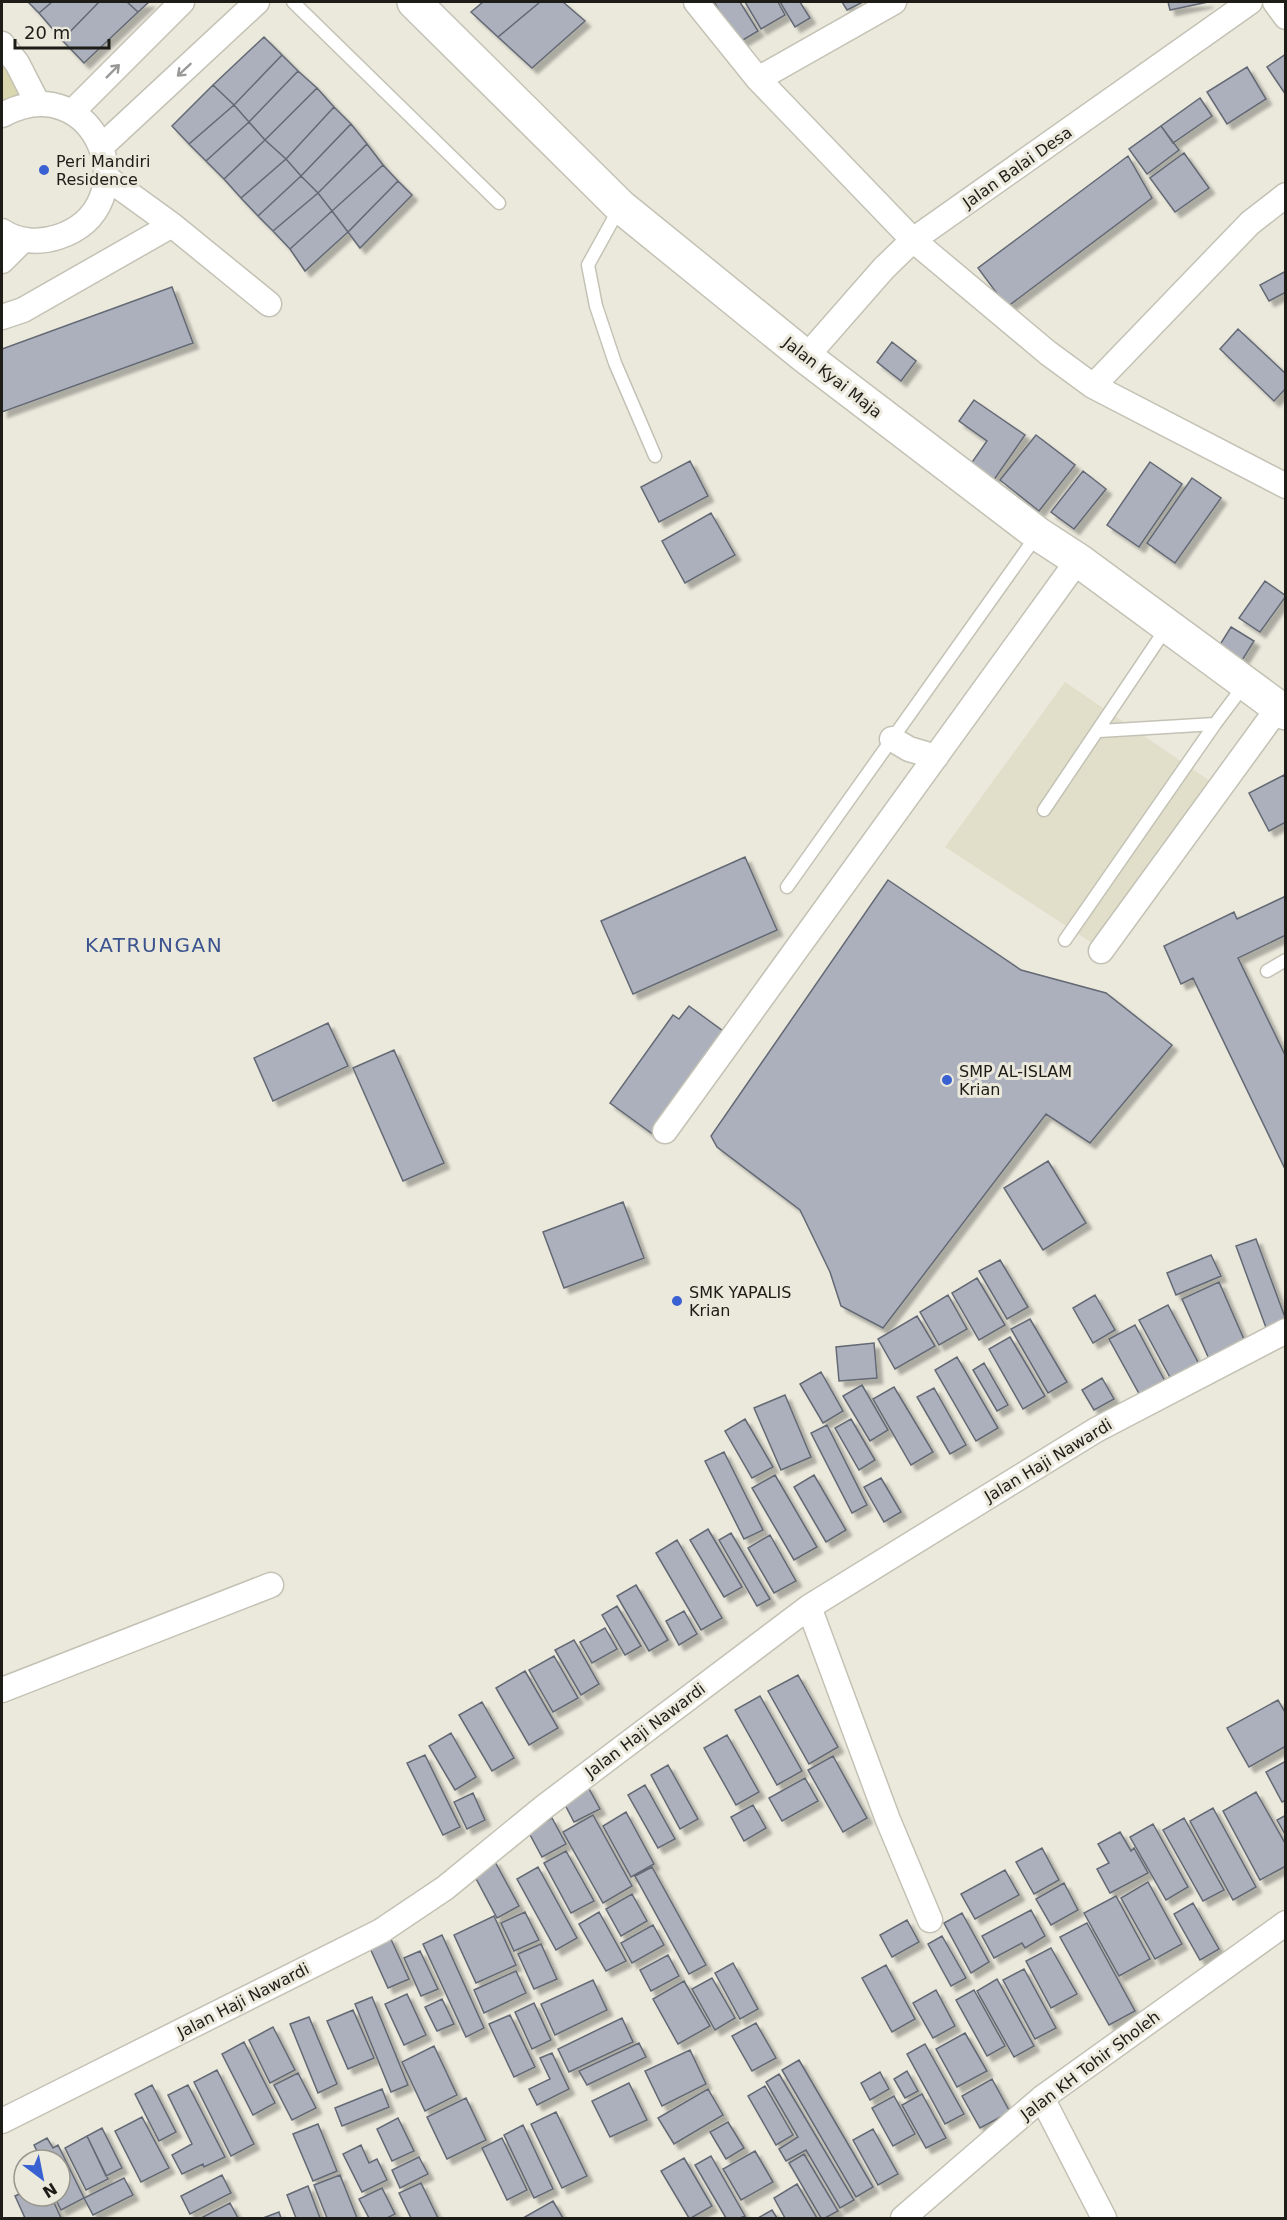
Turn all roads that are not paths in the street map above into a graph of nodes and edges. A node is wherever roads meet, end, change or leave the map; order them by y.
1 (182, 2) edge
2 (257, 2) edge
3 (293, 2) edge
4 (414, 2) edge
5 (696, 2) edge
6 (894, 2) edge
7 (1250, 2) edge
8 (1275, 2) edge
9 (1286, 17) edge
10 (2, 44) edge
11 (758, 79) junction
12 (38, 104) junction
13 (72, 112) junction
14 (2, 115) edge
15 (102, 146) junction
16 (107, 178) junction
17 (1286, 195) edge
18 (499, 203) dead end
19 (620, 206) junction
20 (172, 225) junction
21 (12, 235) edge
22 (913, 240) junction
23 (2, 261) edge
24 (269, 304) dead end
25 (2, 317) edge
26 (806, 357) junction
27 (1093, 387) junction
28 (655, 456) dead end
29 (1286, 486) edge
30 (1060, 548) junction
31 (1167, 626) junction
32 (1246, 684) junction
33 (1282, 710) edge
34 (1215, 724) junction
35 (1099, 731) junction
36 (916, 750) junction
37 (1044, 810) dead end
38 (787, 887) dead end
39 (1065, 940) dead end
40 (1101, 951) dead end
41 (1286, 960) edge
42 (1267, 971) dead end
43 (665, 1131) dead end
44 (1286, 1331) edge
45 (271, 1585) dead end
46 (809, 1606) junction
47 (2, 1690) edge
48 (930, 1920) dead end
49 (1286, 1923) edge
50 (1042, 2098) junction
51 (2, 2121) edge
52 (903, 2218) edge
53 (1104, 2218) edge

13 -> 1 street
2 -> 15 street
3 - 18 lane
4 - 19 main road, Jalan Kyai Maja
5 - 11 street
6 - 11 street
7 - 22 street, Jalan Balai Desa
8 - 9 street
10 - 12 street
11 - 22 street
12 - 13 street
12 - 14 street
13 - 15 street
15 - 16 street
16 - 20 street
16 - 21 street
17 - 27 street
19 - 26 main road, Jalan Kyai Maja
19 - 28 lane
20 - 24 street
20 - 25 street
21 - 23 street
22 - 26 street, Jalan Balai Desa
22 - 27 street
26 - 30 main road, Jalan Kyai Maja
27 - 29 street
30 - 31 main road, Jalan Kyai Maja
30 - 36 street
30 - 36 lane
31 - 32 main road, Jalan Kyai Maja
31 - 35 lane
32 - 33 main road, Jalan Kyai Maja
32 - 34 lane
33 - 40 street
34 - 35 lane
34 - 39 lane
35 - 37 lane
36 - 38 lane
36 - 43 street
41 - 42 lane
44 - 46 street, Jalan Haji Nawardi
45 - 47 street
46 - 48 street
46 - 51 street, Jalan Haji Nawardi
49 - 50 street, Jalan KH Tohir Sholeh
50 - 52 street, Jalan KH Tohir Sholeh
50 - 53 street

